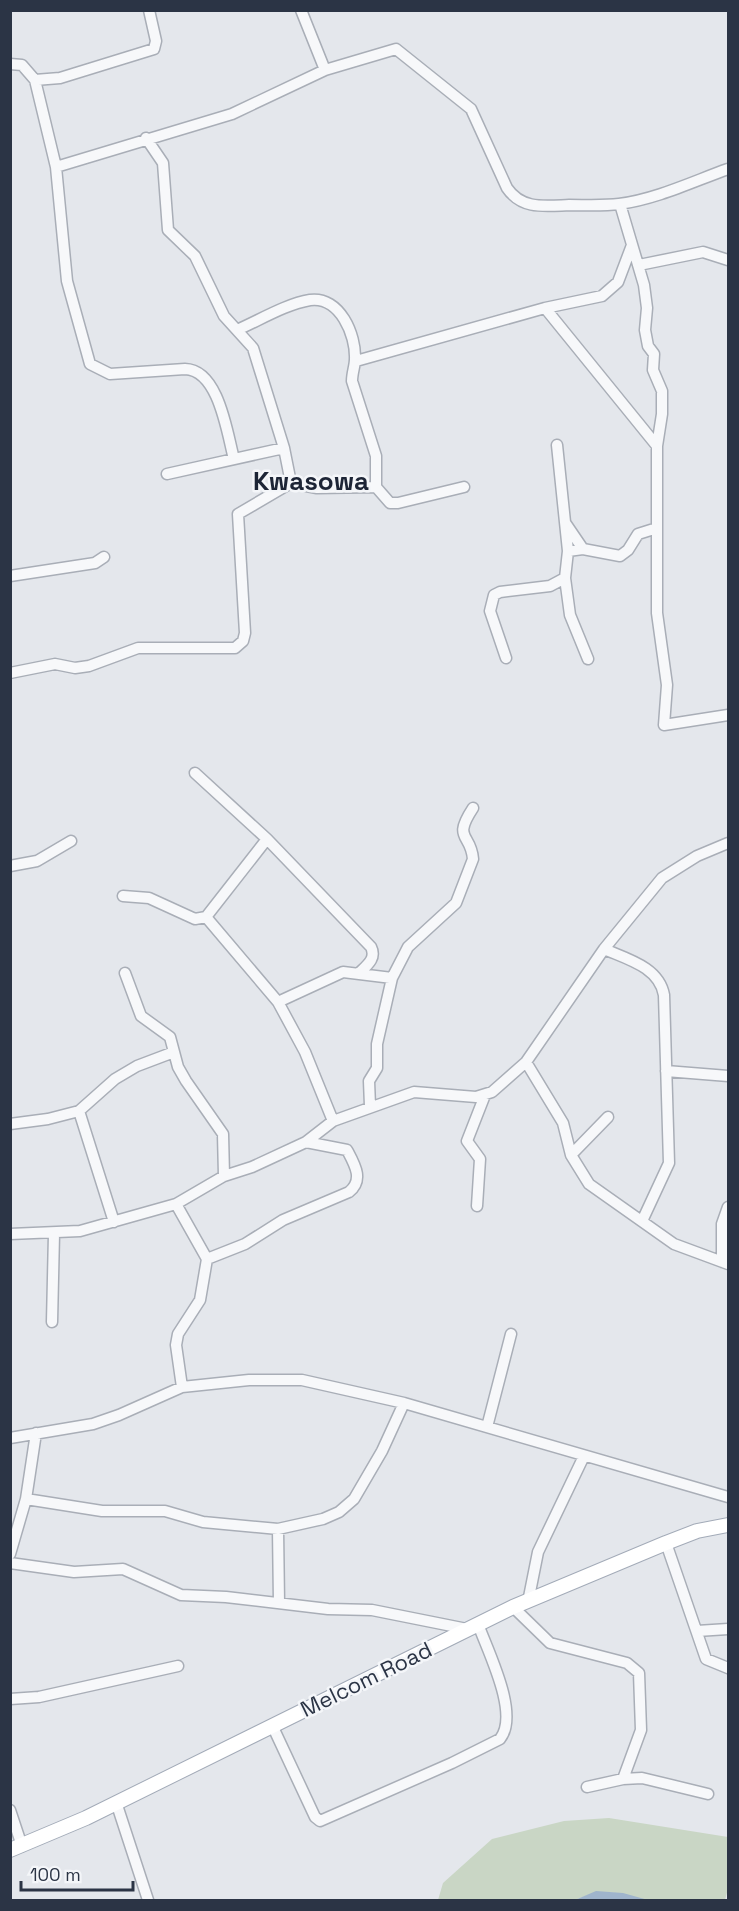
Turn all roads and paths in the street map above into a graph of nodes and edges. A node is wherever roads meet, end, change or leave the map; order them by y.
1 (149, 10) edge
2 (301, 10) edge
3 (10, 64) edge
4 (325, 70) junction
5 (35, 80) junction
6 (146, 138) junction
7 (56, 167) junction
8 (729, 169) edge
9 (620, 204) junction
10 (632, 244) junction
11 (729, 260) edge
12 (639, 265) junction
13 (545, 308) junction
14 (237, 330) junction
15 (356, 361) junction
16 (557, 445) dead end
17 (657, 446) junction
18 (284, 448) junction
19 (234, 459) junction
20 (167, 474) dead end
21 (291, 483) junction
22 (376, 487) junction
23 (464, 487) dead end
24 (565, 523) junction
25 (657, 528) junction
26 (583, 549) junction
27 (568, 551) junction
28 (104, 558) dead end
29 (10, 576) edge
30 (565, 578) junction
31 (506, 658) dead end
32 (588, 659) dead end
33 (10, 673) edge
34 (729, 715) edge
35 (195, 773) dead end
36 (473, 808) dead end
37 (267, 839) junction
38 (71, 841) dead end
39 (729, 843) edge
40 (10, 866) edge
41 (123, 896) dead end
42 (206, 917) junction
43 (604, 949) junction
44 (125, 973) dead end
45 (358, 974) junction
46 (392, 978) junction
47 (278, 1002) junction
48 (174, 1052) junction
49 (526, 1062) junction
50 (666, 1071) junction
51 (729, 1076) edge
52 (485, 1095) junction
53 (370, 1106) junction
54 (79, 1111) junction
55 (608, 1118) dead end
56 (333, 1121) junction
57 (10, 1124) edge
58 (306, 1142) junction
59 (571, 1155) junction
60 (224, 1176) junction
61 (176, 1204) junction
62 (477, 1206) dead end
63 (729, 1207) edge
64 (643, 1219) junction
65 (114, 1222) junction
66 (10, 1234) edge
67 (54, 1234) junction
68 (207, 1259) junction
69 (725, 1263) edge
70 (52, 1322) dead end
71 (511, 1334) dead end
72 (182, 1387) junction
73 (404, 1403) junction
74 (488, 1426) junction
75 (36, 1433) junction
76 (10, 1438) edge
77 (584, 1456) junction
78 (729, 1497) edge
79 (26, 1500) junction
80 (729, 1525) edge
81 (278, 1529) junction
82 (666, 1543) junction
83 (10, 1554) edge
84 (10, 1563) edge
85 (528, 1602) junction
86 (279, 1603) junction
87 (513, 1607) junction
88 (472, 1626) junction
89 (729, 1629) edge
90 (697, 1631) junction
91 (178, 1666) dead end
92 (729, 1668) edge
93 (10, 1699) edge
94 (272, 1725) junction
95 (623, 1779) junction
96 (587, 1787) dead end
97 (708, 1794) dead end
98 (116, 1802) junction
99 (10, 1810) edge
100 (16, 1848) edge
101 (147, 1900) edge

1 - 5 street
2 - 4 street
3 - 5 street
4 - 6 street
4 - 9 street
5 - 7 street
6 - 7 street
6 - 14 street
7 - 19 street
8 - 9 street
9 - 10 street
10 - 12 street
10 - 13 street
11 - 12 street
12 - 17 street
13 - 15 street
13 - 17 street
14 - 15 street
14 - 18 street
15 - 22 street
16 - 24 street
17 - 25 street
18 - 19 street
18 - 21 street
19 - 20 street
21 - 22 street
21 - 33 street
22 - 23 street
24 - 26 street
24 - 27 street
25 - 26 street
25 - 34 street
26 - 27 street
27 - 30 street
28 - 29 street
30 - 31 street
30 - 32 street
35 - 37 street
36 - 46 street
37 - 42 street
37 - 45 street
38 - 40 street
39 - 43 street
41 - 42 street
42 - 47 street
43 - 49 street
43 - 50 street
44 - 48 street
45 - 46 street
45 - 47 street
46 - 53 street
47 - 56 street
48 - 54 street
48 - 60 street
49 - 52 street
49 - 59 street
50 - 51 street
50 - 64 street
52 - 53 street
52 - 62 street
53 - 56 street
54 - 57 street
54 - 65 street
55 - 59 street
56 - 58 street
58 - 60 street
58 - 68 street
59 - 64 street
60 - 61 street
61 - 65 street
61 - 68 street
63 - 69 street
64 - 69 street
65 - 67 street
66 - 67 street
67 - 70 street
68 - 72 street
71 - 74 street
72 - 73 street
72 - 75 street
73 - 74 street
73 - 81 street
74 - 77 street
75 - 76 street
75 - 79 street
77 - 78 street
77 - 85 street
79 - 81 street
79 - 83 street
80 - 82 main road, Melcom Road
81 - 86 street
82 - 85 main road, Melcom Road
82 - 90 street
84 - 86 street
85 - 87 main road, Melcom Road
86 - 88 street
87 - 88 main road, Melcom Road
87 - 95 street
88 - 94 main road, Melcom Road
88 - 94 street
89 - 90 street
90 - 92 street
91 - 93 street
94 - 98 main road, Melcom Road
95 - 96 street
95 - 97 street
98 - 100 main road, Melcom Road
98 - 101 street
99 - 100 street

